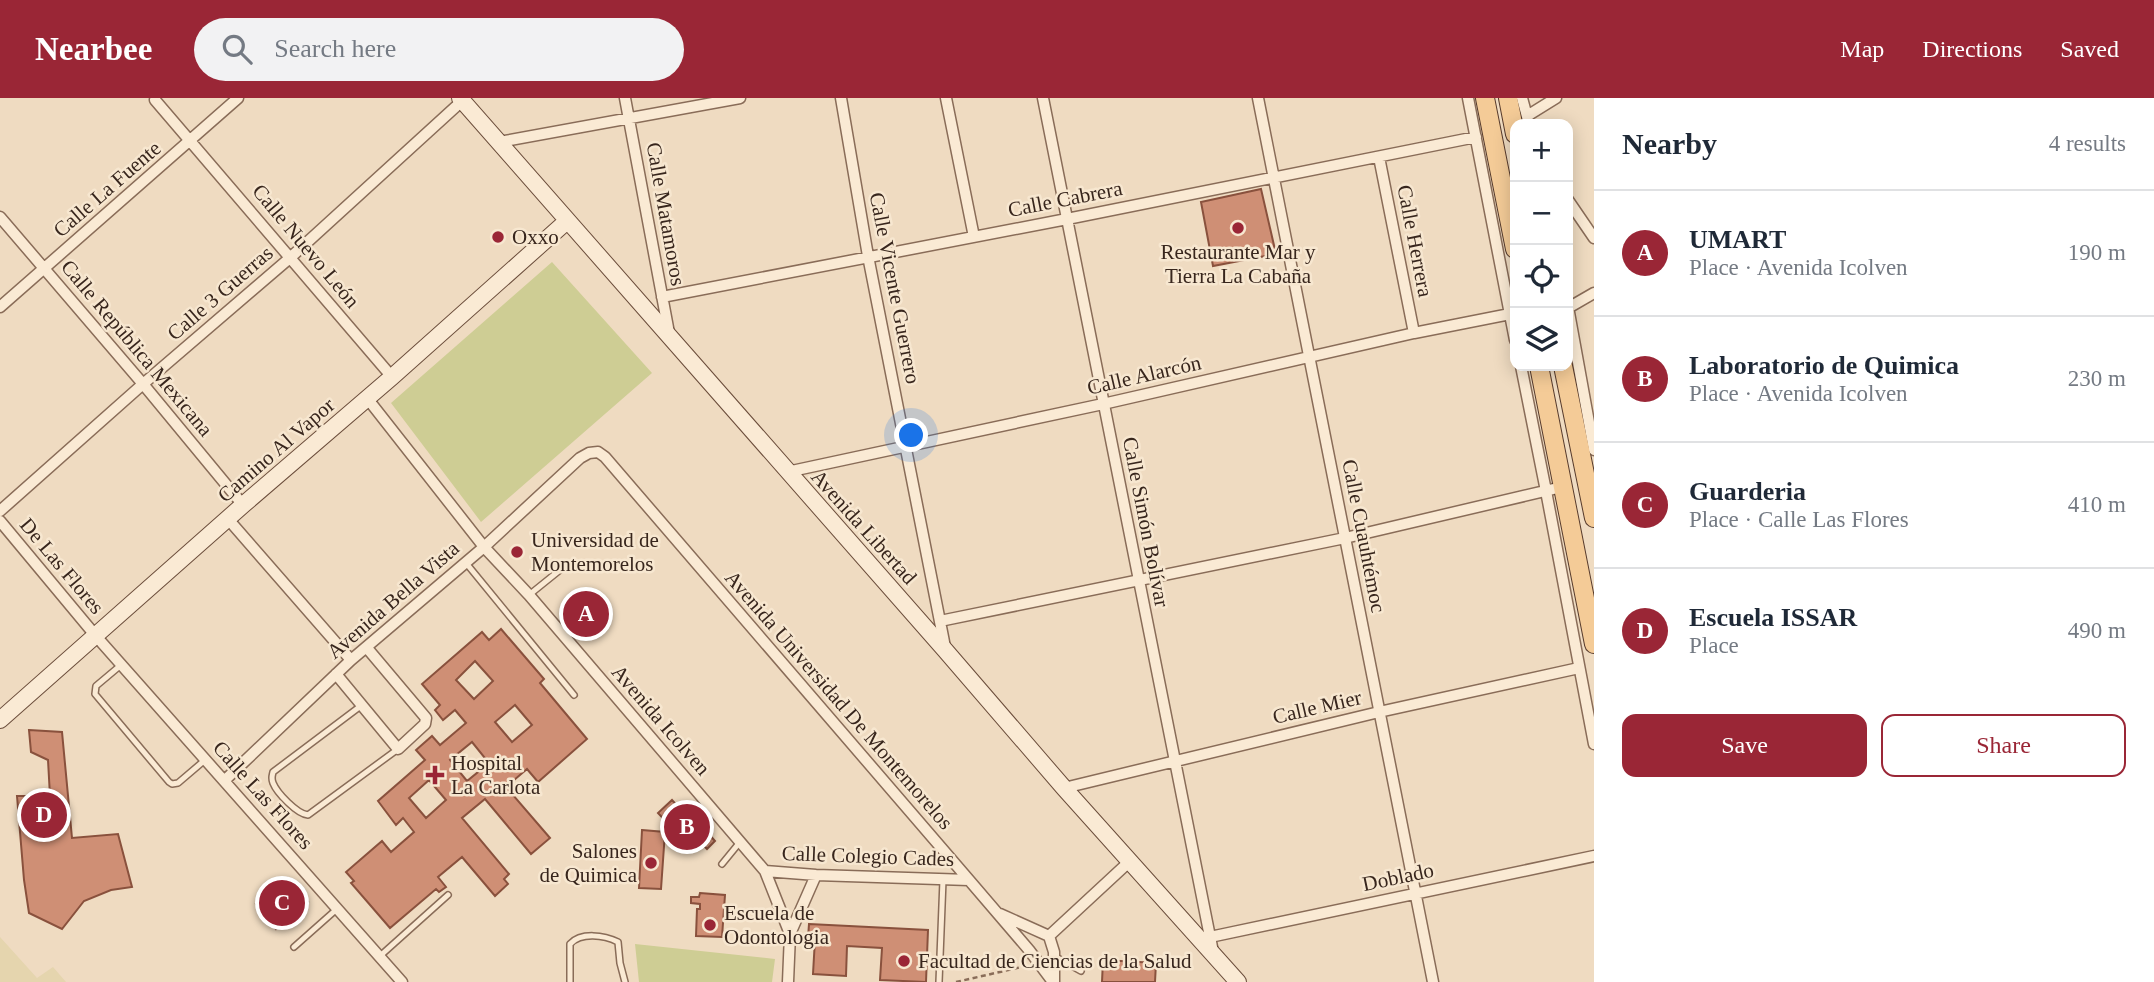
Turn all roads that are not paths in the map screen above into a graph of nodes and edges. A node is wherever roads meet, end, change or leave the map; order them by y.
1 (238, 98) edge
2 (625, 98) edge
3 (841, 98) edge
4 (946, 98) edge
5 (1043, 98) edge
6 (1258, 98) edge
7 (1468, 98) edge
8 (1485, 98) edge
9 (1508, 98) edge
10 (1522, 98) edge
11 (1556, 98) edge
12 (461, 99) edge
13 (733, 99) edge
14 (155, 100) dead end
15 (629, 118) junction
16 (1512, 119) edge
17 (1528, 119) edge
18 (1529, 119) edge
19 (1476, 137) junction
20 (190, 141) junction
21 (499, 142) junction
22 (1379, 158) junction
23 (1274, 176) junction
24 (1573, 207) edge
25 (0, 217) edge
26 (1067, 219) junction
27 (567, 220) junction
28 (974, 237) junction
29 (1594, 238) edge
30 (1514, 245) edge
31 (868, 256) junction
32 (291, 257) junction
33 (45, 269) junction
34 (1594, 293) edge
35 (662, 297) junction
36 (1573, 305) edge
37 (0, 307) edge
38 (1510, 314) joint
39 (1414, 333) junction
40 (1573, 335) edge
41 (670, 337) junction
42 (1308, 356) junction
43 (1522, 371) edge
44 (1540, 371) edge
45 (1564, 371) edge
46 (392, 377) junction
47 (143, 384) junction
48 (367, 398) junction
49 (1102, 404) junction
50 (906, 446) junction
51 (1594, 450) edge
52 (589, 453) joint
53 (1558, 460) junction
54 (787, 472) junction
55 (1587, 485) junction
56 (1555, 489) junction
57 (243, 505) junction
58 (0, 511) edge
59 (1594, 518) edge
60 (228, 519) junction
61 (0, 521) edge
62 (1345, 538) junction
63 (484, 547) junction
64 (466, 563) junction
65 (560, 570) dead end
66 (1581, 577) junction
67 (1139, 579) junction
68 (529, 595) junction
69 (1594, 607) edge
70 (940, 621) junction
71 (95, 635) junction
72 (1594, 644) edge
73 (367, 648) junction
74 (945, 650) junction
75 (351, 660) junction
76 (121, 665) junction
77 (1579, 668) junction
78 (335, 674) junction
79 (574, 695) dead end
80 (362, 705) junction
81 (1379, 712) junction
82 (6, 715) edge
83 (1594, 744) edge
84 (398, 749) junction
85 (205, 760) junction
86 (1174, 761) junction
87 (225, 780) junction
88 (1064, 788) junction
89 (740, 842) junction
90 (1594, 856) edge
91 (1130, 861) junction
92 (722, 864) dead end
93 (765, 871) junction
94 (816, 875) junction
95 (943, 878) junction
96 (969, 880) junction
97 (1415, 892) junction
98 (448, 895) dead end
99 (338, 908) junction
100 (995, 911) junction
101 (790, 934) junction
102 (1044, 934) junction
103 (1211, 945) junction
104 (294, 947) dead end
105 (1054, 954) junction
106 (380, 956) junction
107 (1034, 956) junction
108 (1081, 971) dead end
109 (402, 982) edge
110 (570, 982) edge
111 (625, 982) edge
112 (789, 982) edge
113 (939, 982) edge
114 (1053, 982) edge
115 (1238, 982) edge
116 (1433, 982) edge

1 - 20 street, Calle La Fuente
2 - 15 street, Calle Matamoros
3 - 31 street, Calle Vicente Guerrero
4 - 28 street
5 - 26 street, Calle Simón Bolívar
6 - 23 street, Calle Cuauhtémoc
7 - 19 street
8 - 30 main road
9 - 16 main road
10 - 17 street
11 - 18 street
12 - 21 street, Avenida Libertad
12 - 32 street, Calle 3 Guerras
13 - 15 street
14 - 20 street, Calle Nuevo León
15 - 21 street
15 - 35 street, Calle Matamoros
19 - 22 street, Calle Cabrera
19 - 38 street
20 - 32 street, Calle Nuevo León
20 - 33 street, Calle La Fuente
21 - 27 street, Avenida Libertad
22 - 23 street, Calle Cabrera
22 - 39 street, Calle Herrera
23 - 26 street, Calle Cabrera
23 - 42 street, Calle Cuauhtémoc
24 - 29 street
25 - 33 street, Calle República Mexicana
26 - 28 street, Calle Cabrera
26 - 49 street, Calle Simón Bolívar
27 - 41 street, Avenida Libertad
27 - 46 street, Camino Al Vapor
28 - 31 street, Calle Cabrera
31 - 35 street, Calle Cabrera
31 - 50 street, Calle Vicente Guerrero
32 - 46 street, Calle Nuevo León
32 - 47 street, Calle 3 Guerras
33 - 37 street, Calle La Fuente
33 - 47 street, Calle República Mexicana
34 - 36 street
35 - 41 street, Calle Matamoros
38 - 39 street, Calle Alarcón
39 - 42 street, Calle Alarcón
40 - 51 street
41 - 54 street, Avenida Libertad
42 - 49 street, Calle Alarcón
42 - 62 street, Calle Cuauhtémoc
43 - 56 street
44 - 53 main road
45 - 55 main road
46 - 48 street, Camino Al Vapor
47 - 57 street, Calle República Mexicana
47 - 58 street, Calle 3 Guerras
48 - 57 street, Camino Al Vapor
48 - 63 street, Avenida Icolven
49 - 50 street, Calle Alarcón
49 - 67 street, Calle Simón Bolívar
50 - 54 street, Calle Alarcón
50 - 70 street, Calle Vicente Guerrero
52 - 63 street, Avenida Bella Vista
52 - 96 street, Avenida Universidad De Montemorelos
53 - 55 main road
53 - 56 main road
54 - 74 street, Avenida Libertad
55 - 59 main road
56 - 62 street
56 - 66 main road
56 - 77 street
57 - 60 street, Camino Al Vapor
60 - 71 street, Camino Al Vapor
60 - 75 street
61 - 71 street, De Las Flores
62 - 67 street
62 - 81 street, Calle Cuauhtémoc
63 - 64 street, Avenida Bella Vista
63 - 68 street, Avenida Icolven
64 - 73 street, Avenida Bella Vista
64 - 79 lane
65 - 68 lane
66 - 69 main road
66 - 72 main road
67 - 70 street
67 - 86 street, Calle Simón Bolívar
68 - 89 street, Avenida Icolven
70 - 74 street, Calle Vicente Guerrero
71 - 76 street, Calle Las Flores
71 - 82 street, Camino Al Vapor
73 - 75 street, Avenida Bella Vista
73 - 84 street
74 - 88 street, Avenida Libertad
75 - 78 street, Avenida Bella Vista
76 - 85 street, Calle Las Flores
76 - 85 lane
77 - 81 street, Calle Mier
77 - 83 street
78 - 80 street
78 - 87 street, Avenida Bella Vista
80 - 84 street
80 - 84 lane
81 - 86 street, Calle Mier
81 - 97 street, Calle Cuauhtémoc
85 - 87 street, Calle Las Flores
86 - 88 street, Calle Mier
86 - 103 street, Calle Simón Bolívar
87 - 99 street, Calle Las Flores
88 - 91 street, Avenida Libertad
89 - 92 lane
89 - 93 street, Avenida Icolven
90 - 97 street, Doblado
91 - 102 street
91 - 103 street, Avenida Libertad
93 - 94 street, Calle Colegio Cades
93 - 101 street, Avenida Icolven
94 - 95 street, Calle Colegio Cades
94 - 101 street
95 - 96 street, Calle Colegio Cades
95 - 113 lane
96 - 100 street, Avenida Universidad De Montemorelos
97 - 103 street, Doblado
97 - 116 street, Calle Cuauhtémoc
98 - 106 lane
99 - 104 lane
99 - 106 street, Calle Las Flores
100 - 102 street
100 - 107 street, Avenida Universidad De Montemorelos
101 - 112 street
102 - 105 street
102 - 107 street
103 - 115 street, Avenida Libertad
105 - 107 street
105 - 108 lane
105 - 114 street
106 - 109 street, Calle Las Flores
107 - 114 street, Avenida Universidad De Montemorelos
110 - 111 lane

